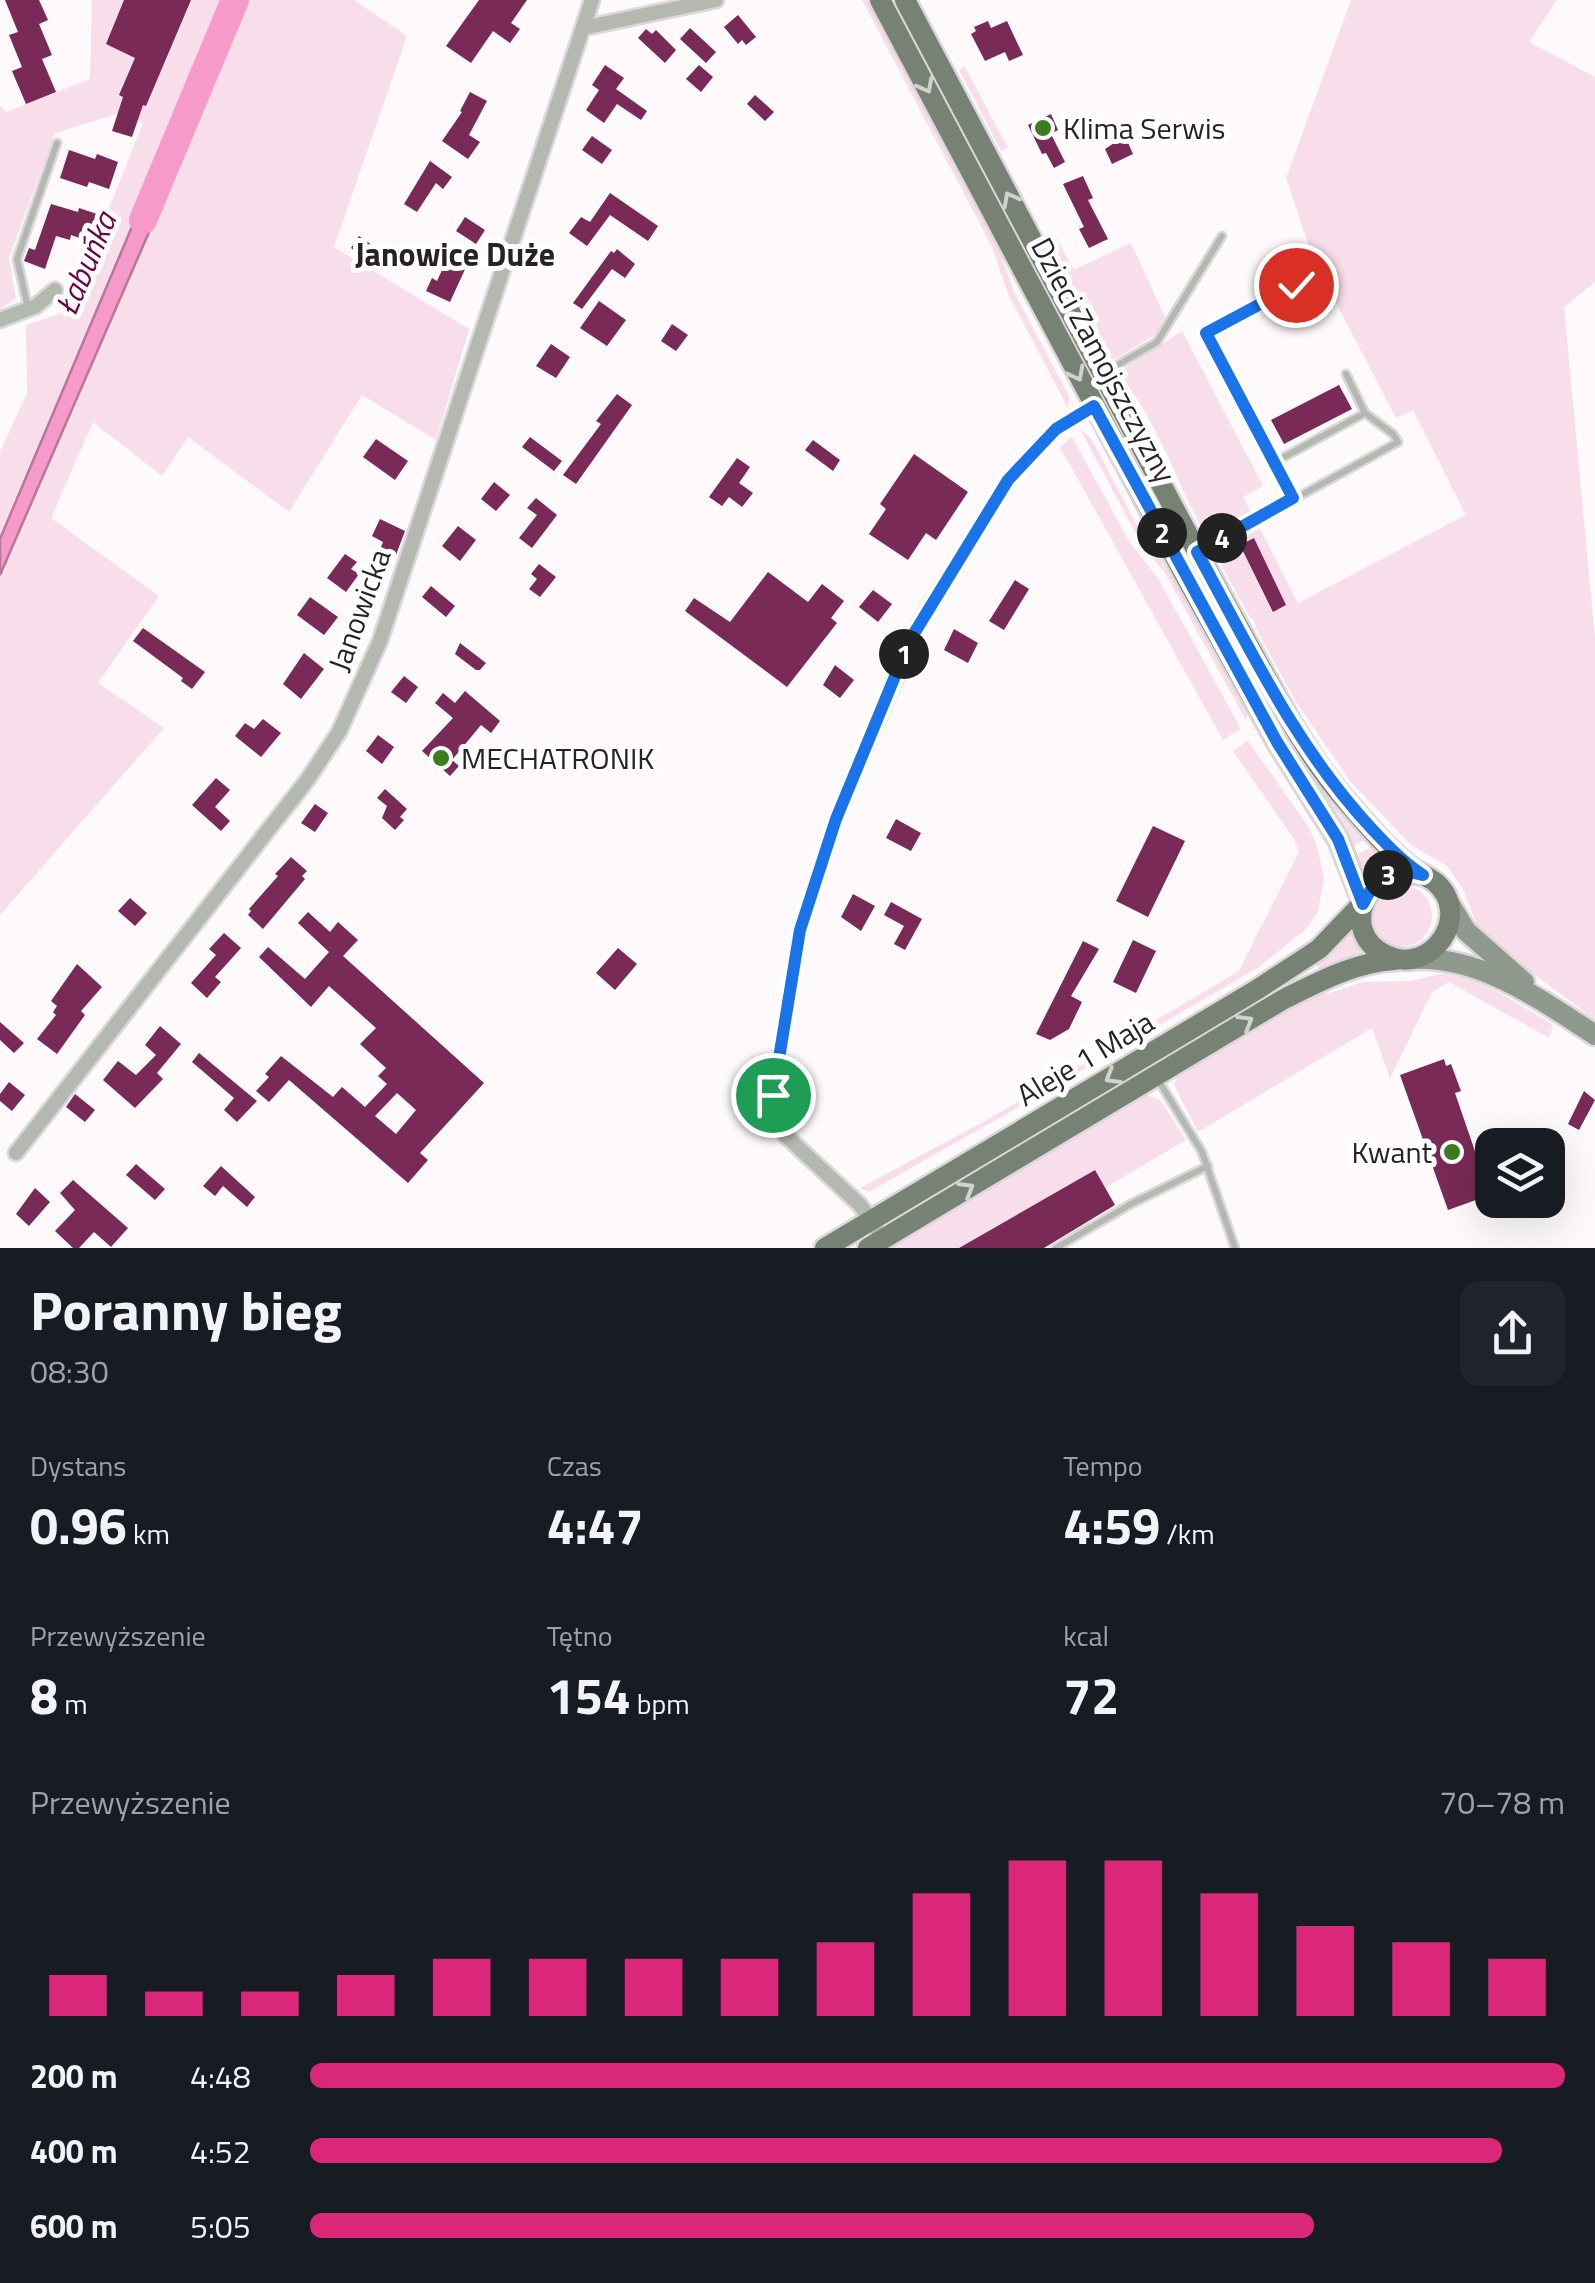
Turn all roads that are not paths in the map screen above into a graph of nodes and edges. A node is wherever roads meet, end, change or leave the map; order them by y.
1 (592, 0) edge
2 (716, 0) edge
3 (880, 0) edge
4 (905, 0) edge
5 (583, 28) junction
6 (57, 143) dead end
7 (1222, 236) dead end
8 (1296, 285) dead end
9 (55, 290) dead end
10 (28, 310) junction
11 (0, 320) edge
12 (1103, 374) junction
13 (1346, 374) dead end
14 (1094, 406) junction
15 (1365, 413) junction
16 (1275, 462) junction
17 (1293, 498) junction
18 (1197, 552) junction
19 (1423, 875) junction
20 (1449, 903) junction
21 (1363, 904) junction
22 (1407, 959) junction
23 (1568, 1018) junction
24 (1595, 1035) edge
25 (1145, 1057) junction
26 (1156, 1076) junction
27 (16, 1153) dead end
28 (1208, 1166) junction
29 (872, 1220) junction
30 (876, 1244) edge
31 (825, 1248) edge
32 (1056, 1248) edge
33 (1235, 1248) edge

1 - 5 street, Janowicka
2 - 5 street
3 -> 14 main road, Dzieci Zamojszczyzny
12 -> 4 main road, Dzieci Zamojszczyzny
5 - 27 street, Janowicka
6 - 10 lane
7 - 12 lane
8 - 16 lane
9 - 10 street
10 - 11 street
12 - 18 main road, Dzieci Zamojszczyzny
13 - 15 lane
14 - 21 main road, Dzieci Zamojszczyzny
14 - 29 street
15 - 16 lane
15 - 17 lane
16 - 17 lane
17 - 18 lane
18 - 19 main road, Dzieci Zamojszczyzny
19 - 20 main road
19 - 21 main road
20 - 22 main road
20 - 23 street
21 - 22 main road
21 - 25 main road, Aleje 1 Maja
22 - 23 street
26 -> 22 main road, Aleje 1 Maja
23 - 24 street
25 - 26 lane
25 -> 29 main road, Aleje 1 Maja
26 - 28 lane
30 -> 26 main road, Aleje 1 Maja
28 - 32 lane
28 - 33 lane
29 - 30 street
29 - 31 main road, Aleje 1 Maja

